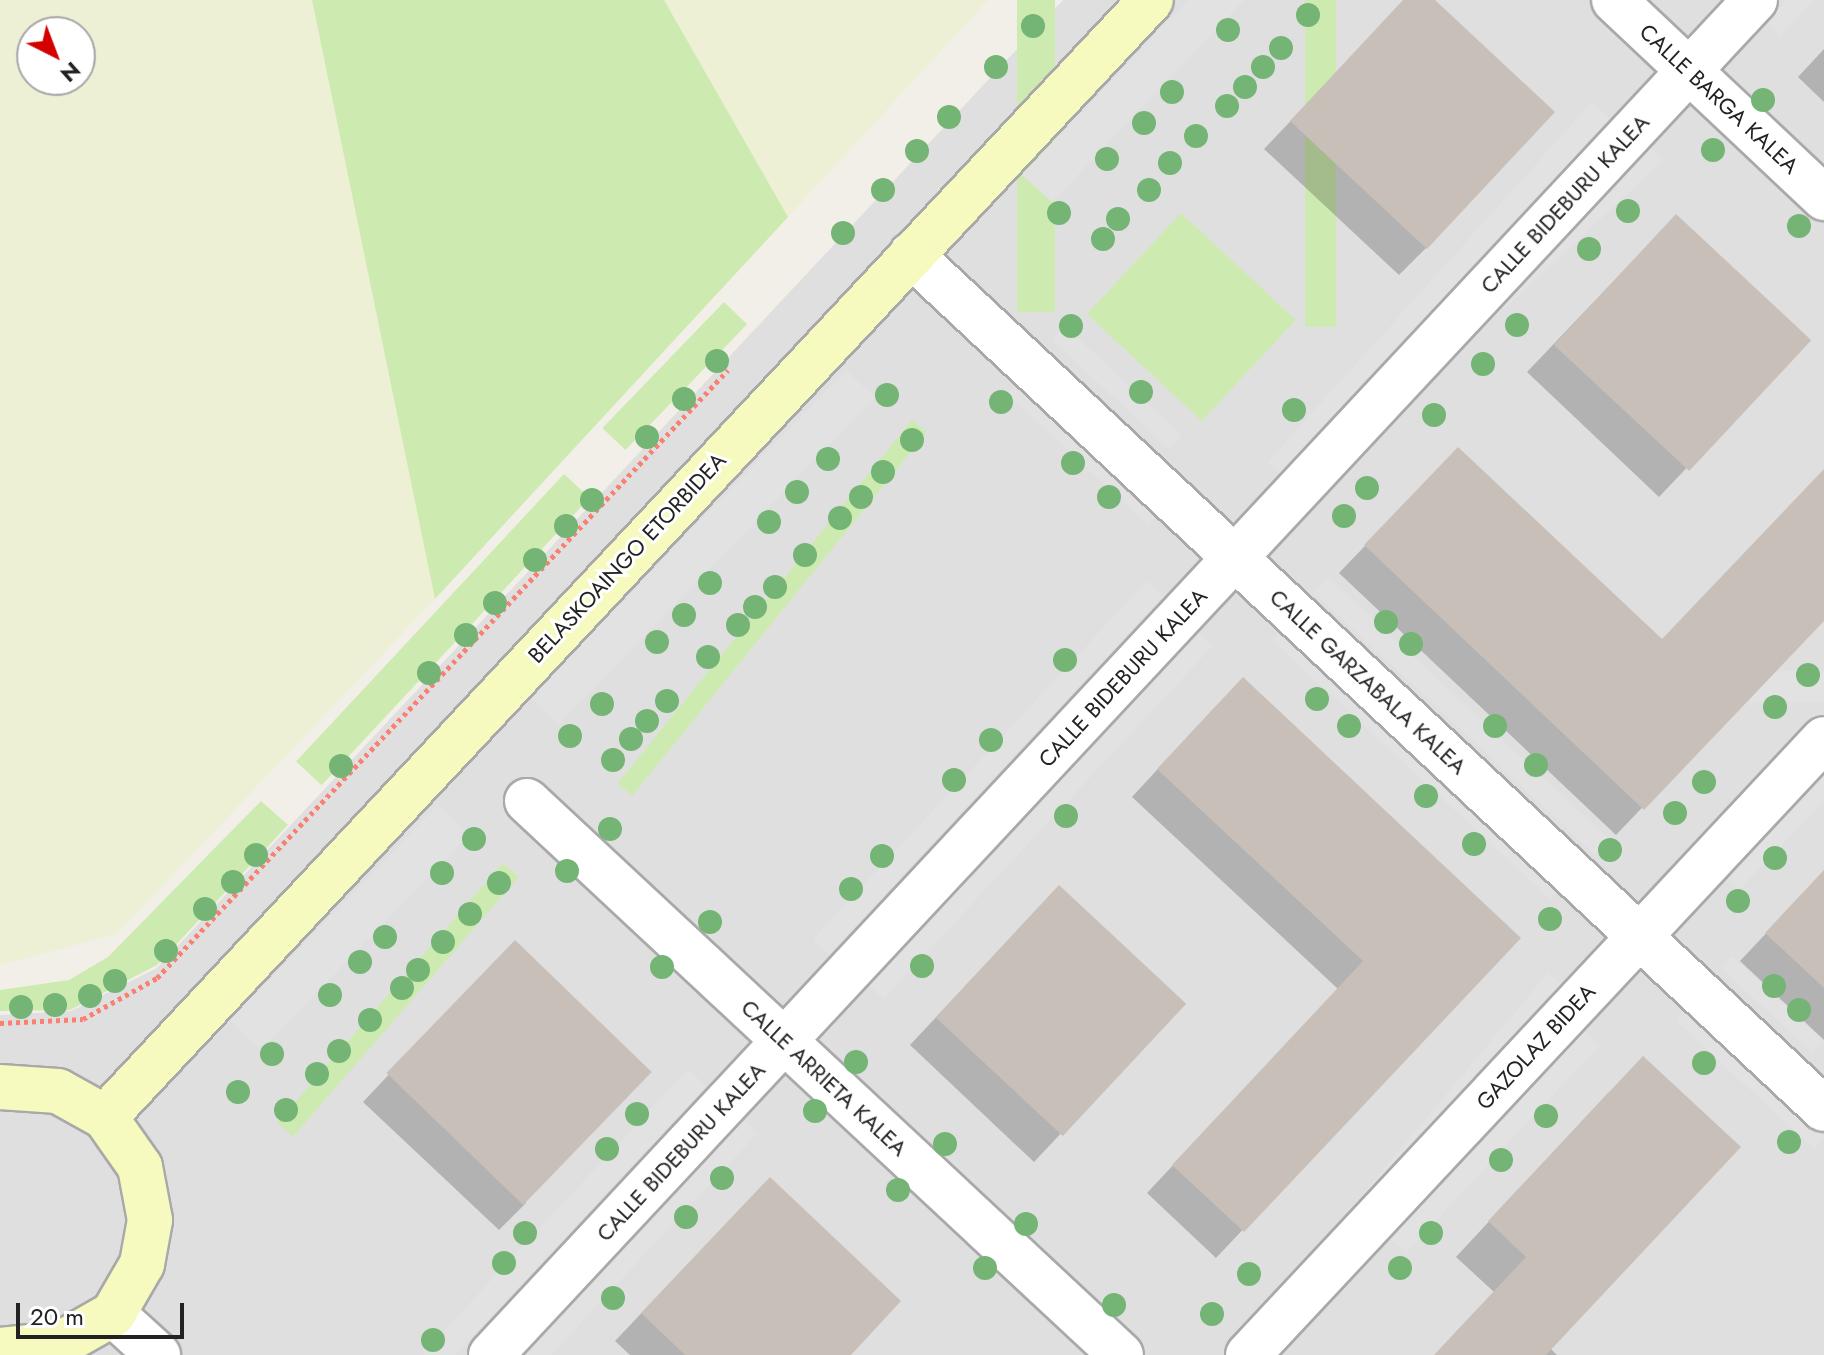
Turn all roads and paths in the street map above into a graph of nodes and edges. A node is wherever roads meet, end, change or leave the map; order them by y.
1 (1151, 0) edge
2 (1614, 0) edge
3 (1755, 0) edge
4 (1689, 70) junction
5 (1824, 198) edge
6 (911, 255) junction
7 (736, 362) dead end
8 (1235, 558) junction
9 (1824, 739) edge
10 (527, 801) dead end
11 (1640, 936) junction
12 (0, 1023) edge
13 (784, 1041) junction
14 (0, 1087) edge
15 (1824, 1109) edge
16 (105, 1117) junction
17 (113, 1314) junction
18 (0, 1350) edge
19 (158, 1355) edge
20 (491, 1355) edge
21 (1121, 1355) edge
22 (1248, 1355) edge

1 - 6 street, BELASKOAINGO ETORBIDEA
2 - 4 street, CALLE BARGA KALEA
3 - 4 street, CALLE BIDEBURU KALEA
4 - 5 street, CALLE BARGA KALEA
4 - 8 street, CALLE BIDEBURU KALEA
6 - 8 street, CALLE GARZABALA KALEA
6 - 16 street, BELASKOAINGO ETORBIDEA
7 - 12 path
8 - 11 street, CALLE GARZABALA KALEA
8 - 13 street, CALLE BIDEBURU KALEA
9 - 11 street, GAZOLAZ BIDEA
10 - 13 street, CALLE ARRIETA KALEA
11 - 15 street, CALLE GARZABALA KALEA
11 - 22 street, GAZOLAZ BIDEA
13 - 20 street, CALLE BIDEBURU KALEA
13 - 21 street, CALLE ARRIETA KALEA
14 - 16 street
16 - 17 street
17 - 18 street
17 - 19 street

